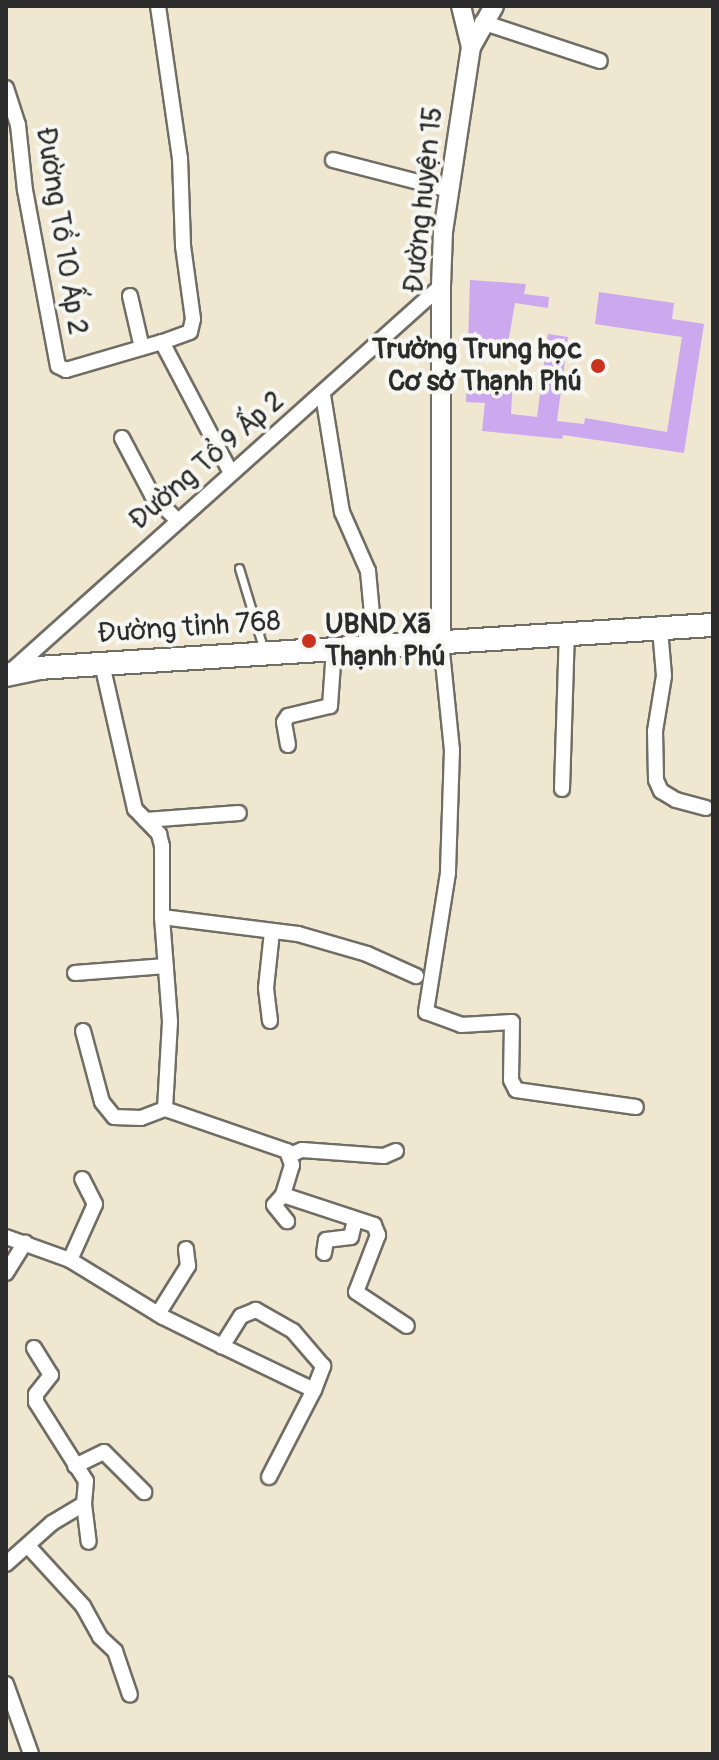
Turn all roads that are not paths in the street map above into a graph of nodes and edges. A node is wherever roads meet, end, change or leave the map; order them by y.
1 (158, 6) edge
2 (461, 6) edge
3 (494, 6) edge
4 (482, 22) junction
5 (471, 47) junction
6 (600, 61) dead end
7 (6, 88) edge
8 (333, 160) dead end
9 (449, 190) junction
10 (441, 286) junction
11 (130, 296) dead end
12 (162, 342) junction
13 (142, 348) junction
14 (323, 395) junction
15 (122, 438) dead end
16 (231, 473) junction
17 (178, 521) junction
18 (239, 568) dead end
19 (713, 625) edge
20 (660, 629) junction
21 (567, 634) junction
22 (441, 642) junction
23 (375, 646) junction
24 (334, 649) junction
25 (264, 653) junction
26 (102, 664) junction
27 (6, 675) edge
28 (288, 745) dead end
29 (562, 789) dead end
30 (706, 808) dead end
31 (239, 813) dead end
32 (146, 820) junction
33 (162, 917) junction
34 (272, 932) junction
35 (166, 966) junction
36 (75, 973) dead end
37 (416, 976) dead end
38 (270, 1021) dead end
39 (83, 1031) dead end
40 (636, 1107) dead end
41 (165, 1109) junction
42 (396, 1151) dead end
43 (290, 1155) junction
44 (82, 1179) dead end
45 (283, 1195) junction
46 (355, 1220) junction
47 (287, 1221) dead end
48 (6, 1237) edge
49 (25, 1243) junction
50 (186, 1249) dead end
51 (324, 1253) dead end
52 (70, 1260) junction
53 (6, 1273) edge
54 (158, 1314) junction
55 (407, 1326) dead end
56 (222, 1346) junction
57 (34, 1348) dead end
58 (314, 1390) junction
59 (75, 1466) junction
60 (269, 1477) dead end
61 (144, 1492) dead end
62 (84, 1504) junction
63 (89, 1542) dead end
64 (29, 1547) junction
65 (6, 1564) edge
66 (6, 1684) edge
67 (130, 1695) dead end
68 (31, 1754) edge

1 - 12 street, Đường Tổ 10 Ấp 2
2 - 5 street, Đường huyện 15
3 - 4 street
4 - 5 street
4 - 6 street
5 - 9 street, Đường huyện 15
7 - 13 street, Đường Tổ 10 Ấp 2
8 - 9 street
9 - 10 street, Đường huyện 15
10 - 14 street, Đường Tổ 9 Ấp 2
10 - 22 street, Đường huyện 15
11 - 13 street
12 - 13 street, Đường Tổ 10 Ấp 2
12 - 16 street
14 - 16 street, Đường Tổ 9 Ấp 2
14 - 23 street
15 - 17 street
16 - 17 street, Đường Tổ 9 Ấp 2
17 - 27 street, Đường Tổ 9 Ấp 2
18 - 25 lane
19 - 20 main road, Đường tỉnh 768
20 - 21 main road, Đường tỉnh 768
20 - 30 street
21 - 22 main road, Đường tỉnh 768
21 - 29 street
22 - 23 main road, Đường tỉnh 768
22 - 40 street
23 - 24 main road, Đường tỉnh 768
24 - 25 main road, Đường tỉnh 768
24 - 28 street
25 - 26 main road, Đường tỉnh 768
26 - 27 main road, Đường tỉnh 768
26 - 32 street
31 - 32 street
32 - 33 street
33 - 34 street
33 - 35 street
34 - 37 street
34 - 38 street
35 - 36 street
35 - 41 street
39 - 41 street
41 - 43 street
42 - 43 street
43 - 45 street
44 - 52 street
45 - 46 street
45 - 47 street
46 - 51 street
46 - 55 street
48 - 49 street
49 - 52 street
49 - 53 street
50 - 54 street
52 - 54 street
54 - 56 street
56 - 58 street
56 - 58 street
57 - 59 street
58 - 60 street
59 - 61 street
59 - 62 street
62 - 63 street
62 - 64 street
64 - 65 street
64 - 67 street
66 - 68 street

